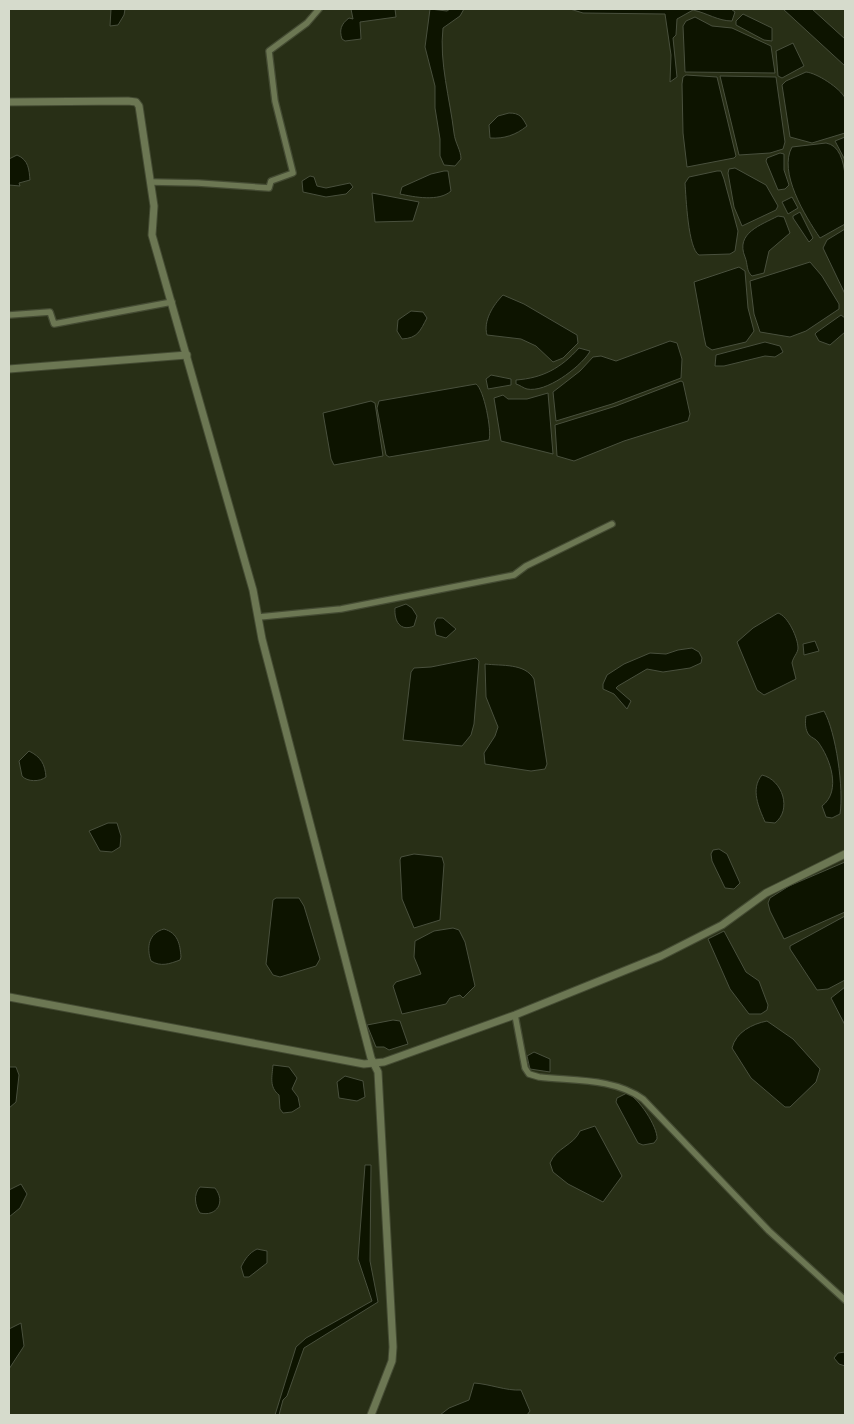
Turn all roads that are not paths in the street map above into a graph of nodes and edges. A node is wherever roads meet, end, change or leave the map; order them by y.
1 (319, 9) edge
2 (9, 102) edge
3 (151, 182) junction
4 (172, 302) junction
5 (9, 315) edge
6 (187, 355) junction
7 (9, 369) edge
8 (612, 524) dead end
9 (259, 618) junction
10 (845, 854) edge
11 (9, 997) edge
12 (514, 1014) junction
13 (374, 1063) junction
14 (845, 1300) edge
15 (371, 1415) edge

1 - 3 street
2 - 3 street
3 - 4 street
4 - 5 street
4 - 6 street
6 - 7 street
6 - 9 street
8 - 9 street
9 - 13 street
10 - 12 street
11 - 13 street
12 - 13 street
12 - 14 street
13 - 15 street

